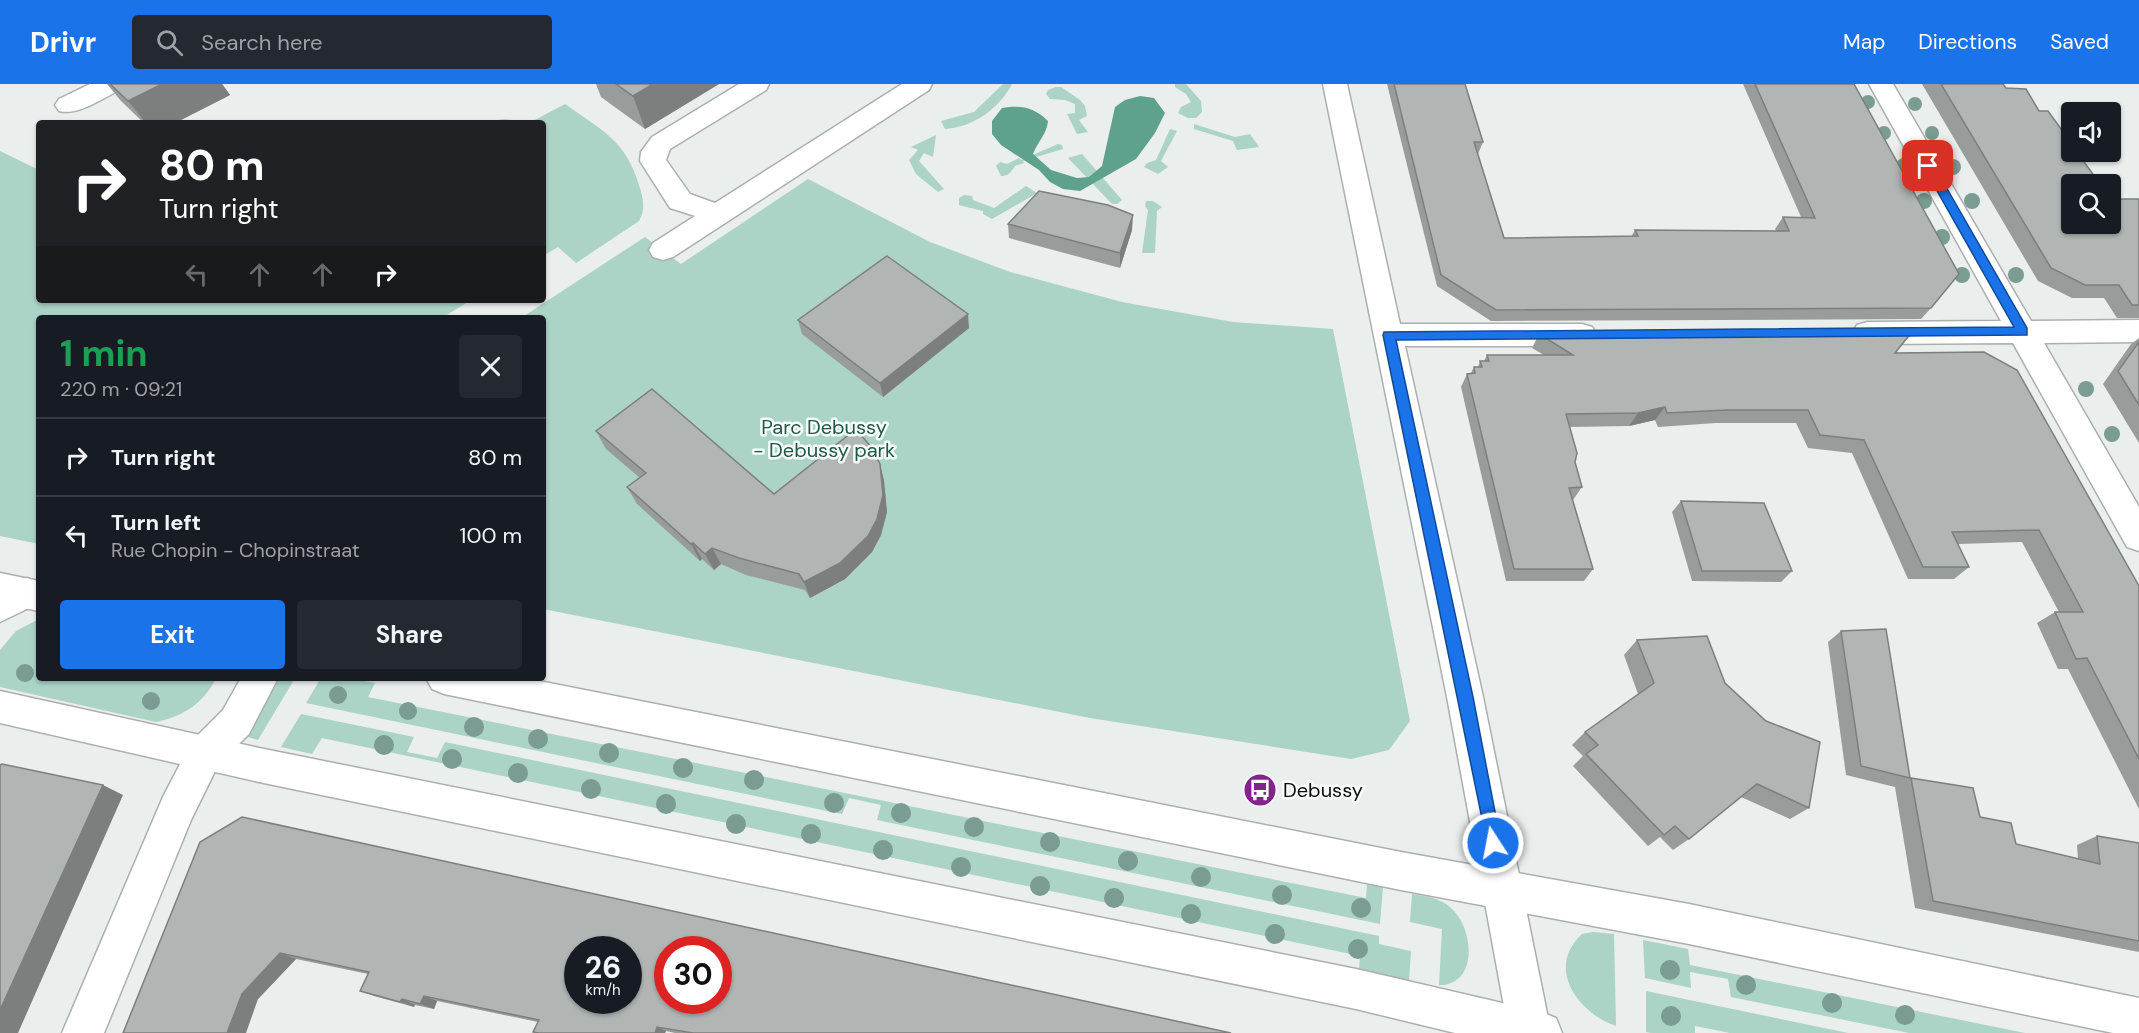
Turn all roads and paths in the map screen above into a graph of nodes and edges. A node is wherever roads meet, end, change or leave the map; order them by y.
1 (111, 84) edge
2 (757, 84) edge
3 (920, 84) edge
4 (1335, 84) edge
5 (1881, 84) edge
6 (68, 105) dead end
7 (716, 214) junction
8 (663, 250) dead end
9 (2022, 331) junction
10 (2139, 331) edge
11 (1845, 333) edge
12 (1389, 335) junction
13 (1609, 335) edge
14 (2139, 537) edge
15 (258, 681) edge
16 (459, 681) edge
17 (0, 707) edge
18 (204, 753) junction
19 (1502, 890) junction
20 (2139, 1018) edge
21 (1534, 1032) edge
22 (83, 1033) edge

1 - 6 street
2 - 7 street
3 - 7 street
4 - 12 street
5 - 9 street
7 - 8 street
9 - 10 street
9 - 11 street
9 - 14 street
12 - 13 street
12 - 19 street
15 - 18 street
16 - 19 street
17 - 18 street
18 - 21 street
18 - 22 street
19 - 20 street
19 - 21 street

